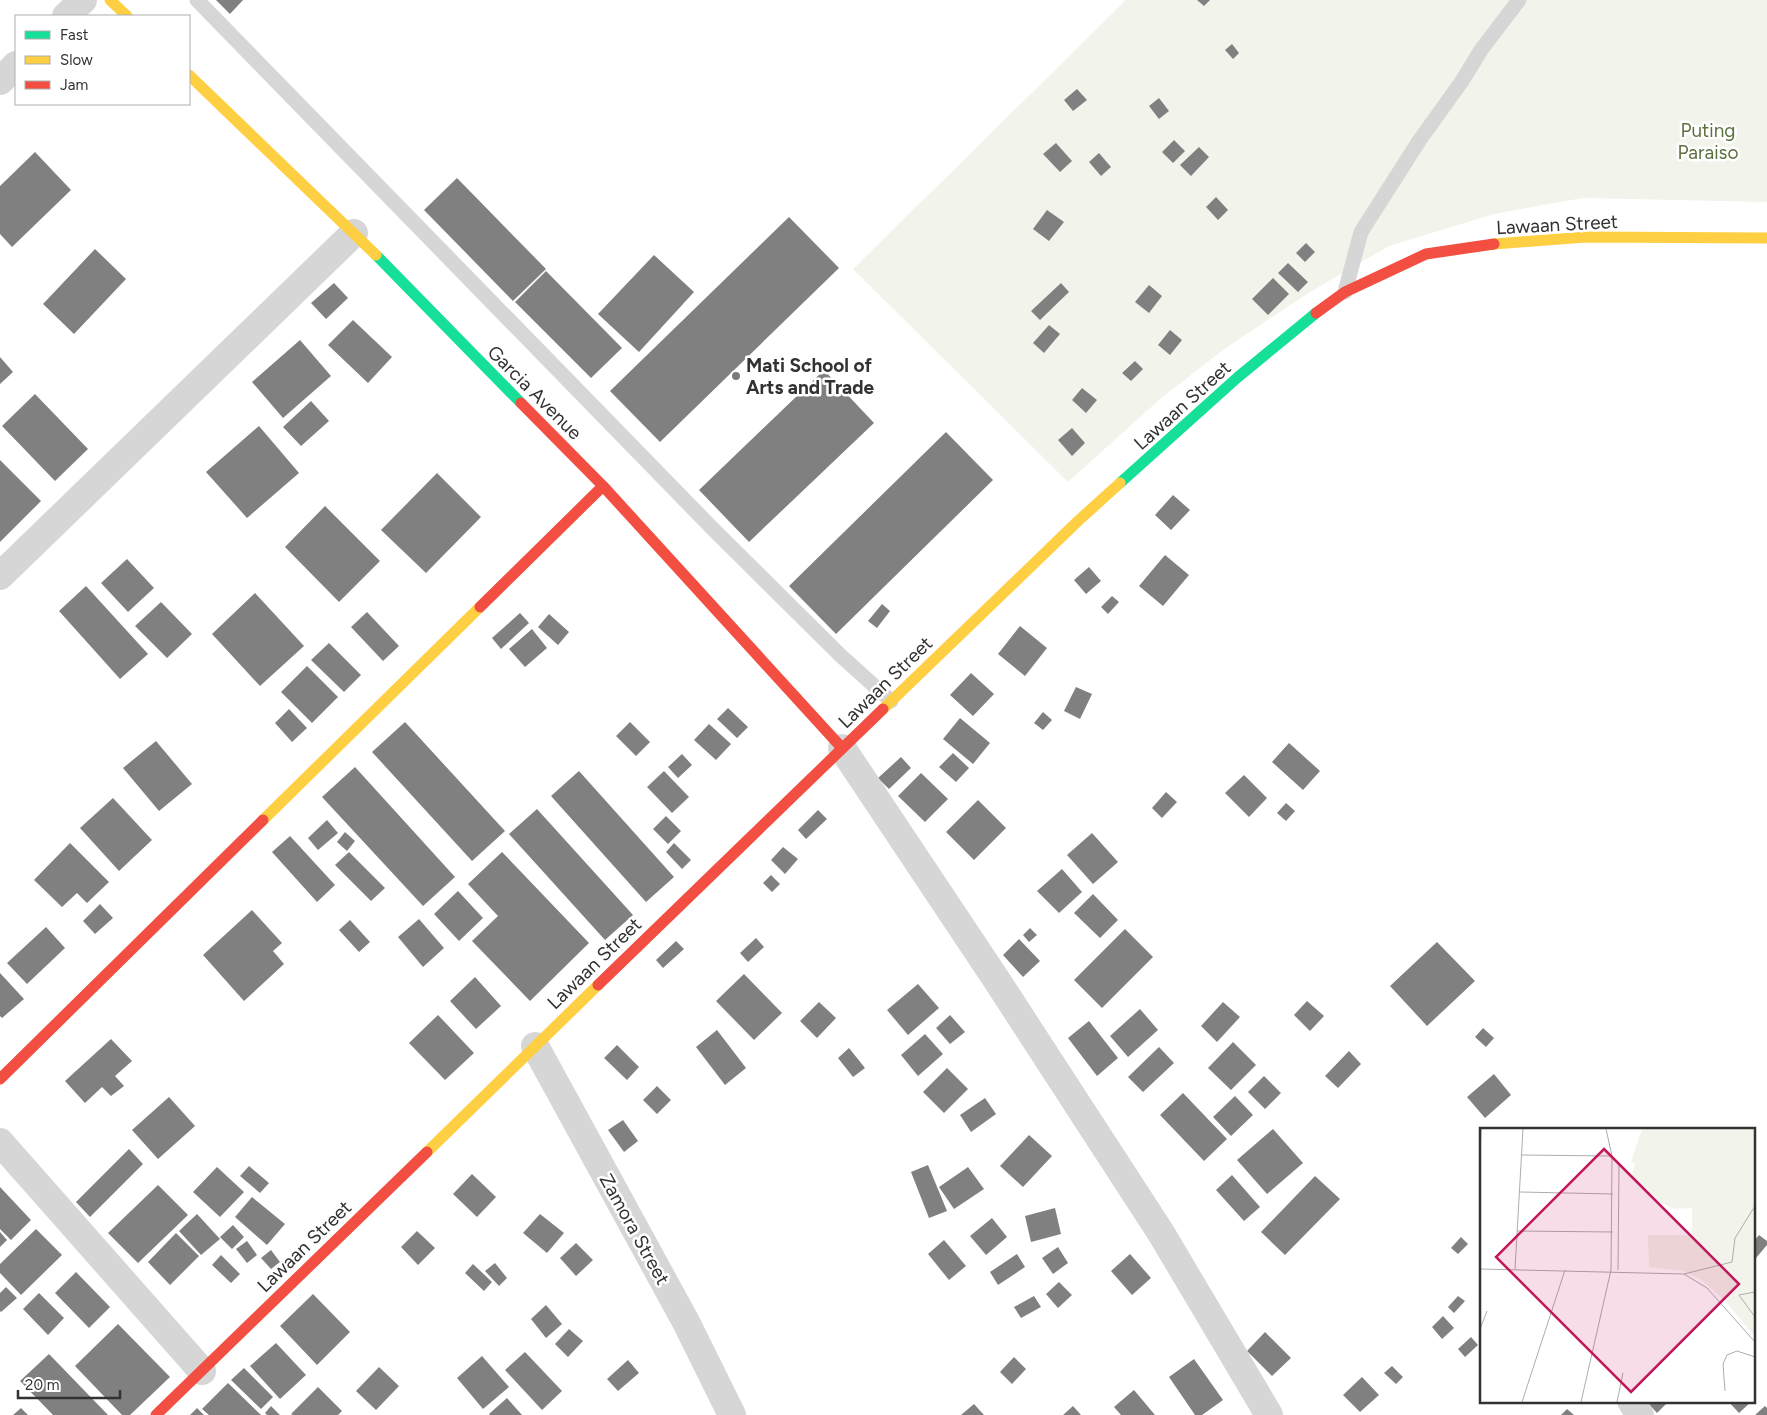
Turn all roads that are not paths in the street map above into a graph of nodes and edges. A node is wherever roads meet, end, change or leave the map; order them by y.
1 (82, 0) edge
2 (110, 0) edge
3 (197, 0) edge
4 (1519, 0) edge
5 (67, 15) edge
6 (126, 15) edge
7 (15, 66) edge
8 (190, 76) edge
9 (0, 81) edge
10 (354, 233) junction
11 (1767, 238) edge
12 (1345, 292) junction
13 (603, 486) junction
14 (0, 576) edge
15 (891, 701) junction
16 (842, 748) junction
17 (535, 1046) junction
18 (0, 1079) edge
19 (0, 1142) edge
20 (202, 1371) junction
21 (1632, 1402) edge
22 (156, 1415) edge
23 (732, 1415) edge
24 (1269, 1415) edge
25 (1640, 1415) edge

1 - 5 street
2 - 6 street
3 - 15 lane
4 - 12 lane
7 - 9 street
8 - 10 street, Garcia Avenue
10 - 13 street, Garcia Avenue
10 - 14 street
11 - 12 street, Lawaan Street
12 - 15 street, Lawaan Street
13 - 16 street, Garcia Avenue
13 - 18 street
15 - 16 street, Lawaan Street
16 - 17 street, Lawaan Street
16 - 24 street
17 - 20 street, Lawaan Street
17 - 23 street, Zamora Street
19 - 20 street
20 - 22 street, Lawaan Street
21 - 25 street

